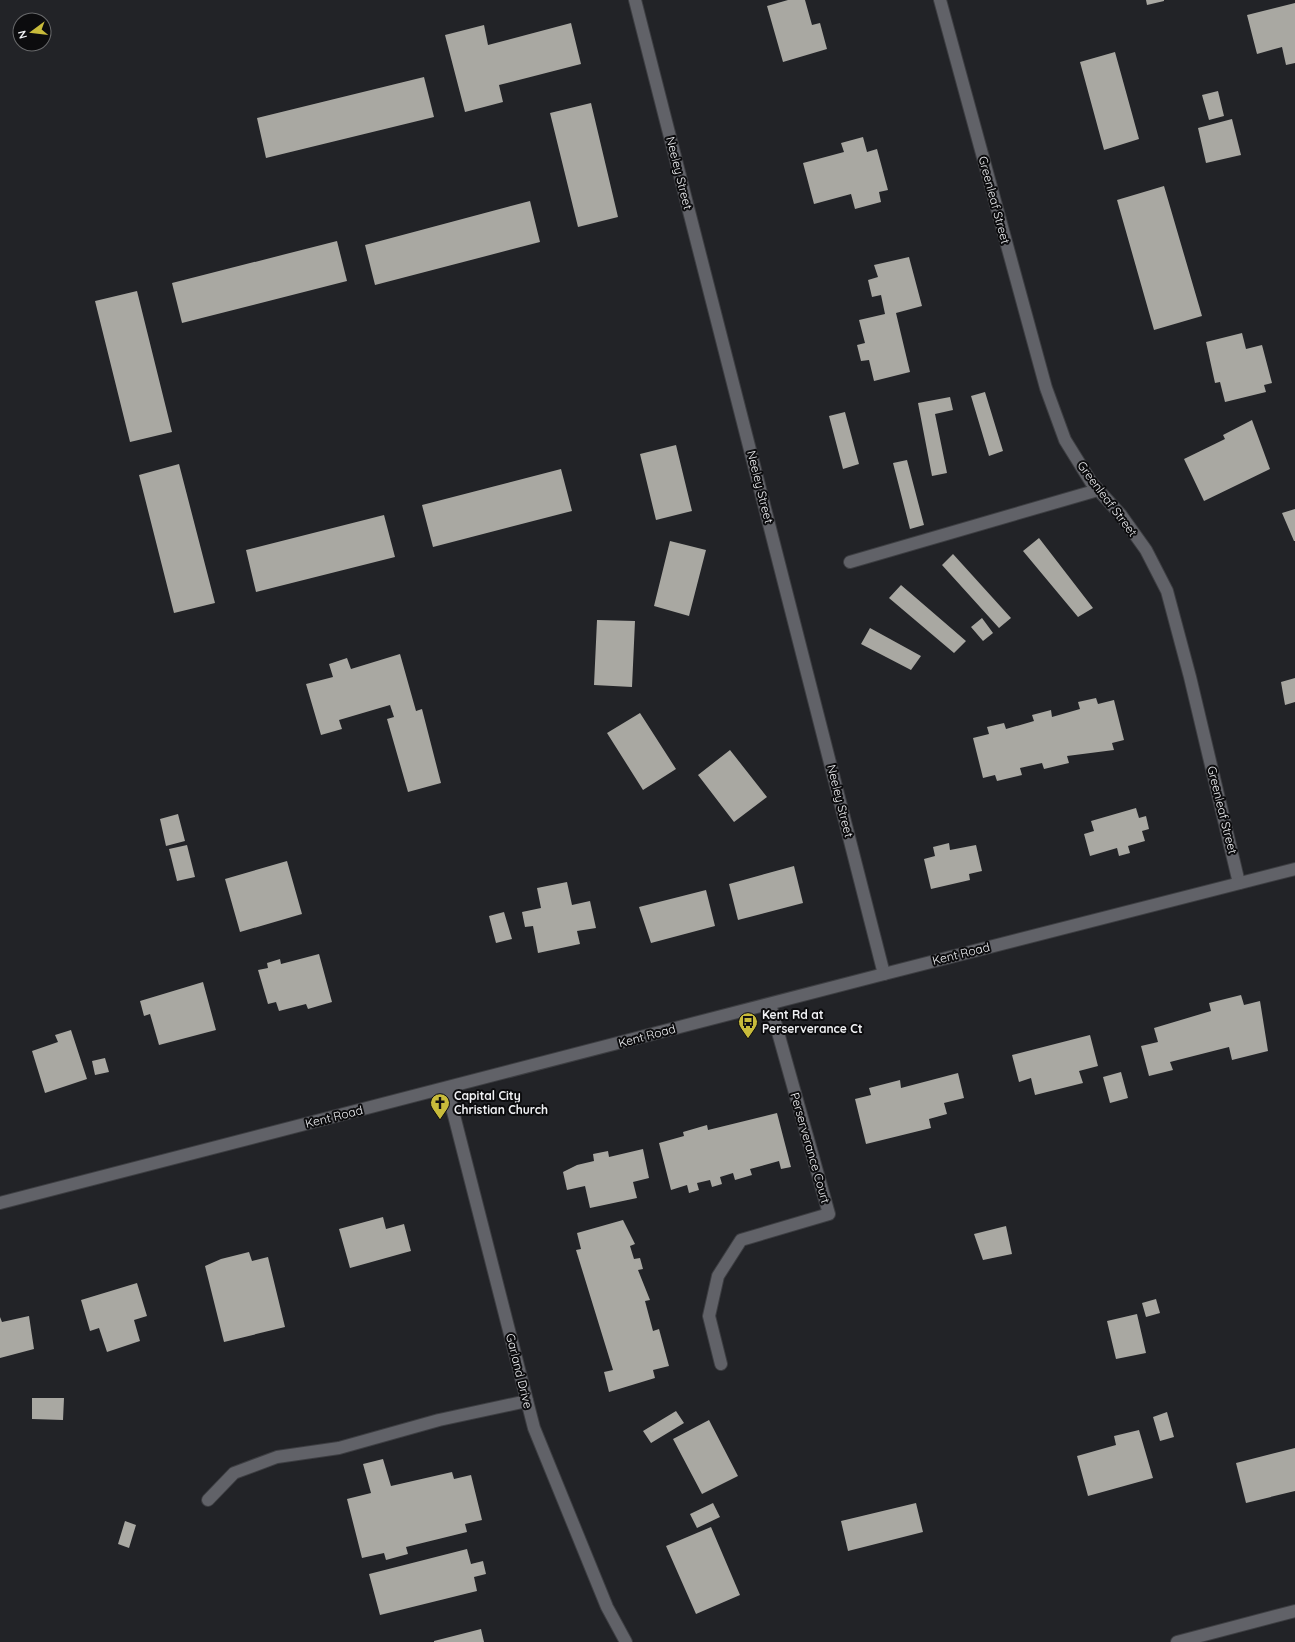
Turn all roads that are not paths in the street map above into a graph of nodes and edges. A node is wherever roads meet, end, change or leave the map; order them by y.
1 (635, 0) edge
2 (940, 0) edge
3 (1098, 490) junction
4 (850, 562) dead end
5 (1295, 869) edge
6 (1240, 883) junction
7 (884, 974) junction
8 (770, 1004) junction
9 (447, 1088) junction
10 (0, 1203) edge
11 (721, 1364) dead end
12 (527, 1401) junction
13 (208, 1500) dead end
14 (1295, 1611) edge
15 (626, 1642) edge
16 (1176, 1642) edge

1 - 7 street, Neeley Street
2 - 3 street, Greenleaf Street
3 - 4 street
3 - 6 street, Greenleaf Street
5 - 6 street, Kent Road
6 - 7 street, Kent Road
7 - 8 street, Kent Road
8 - 9 street, Kent Road
8 - 11 street, Perserverance Court
9 - 10 street, Kent Road
9 - 12 street, Garland Drive
12 - 13 street
12 - 15 street, Garland Drive
14 - 16 street

